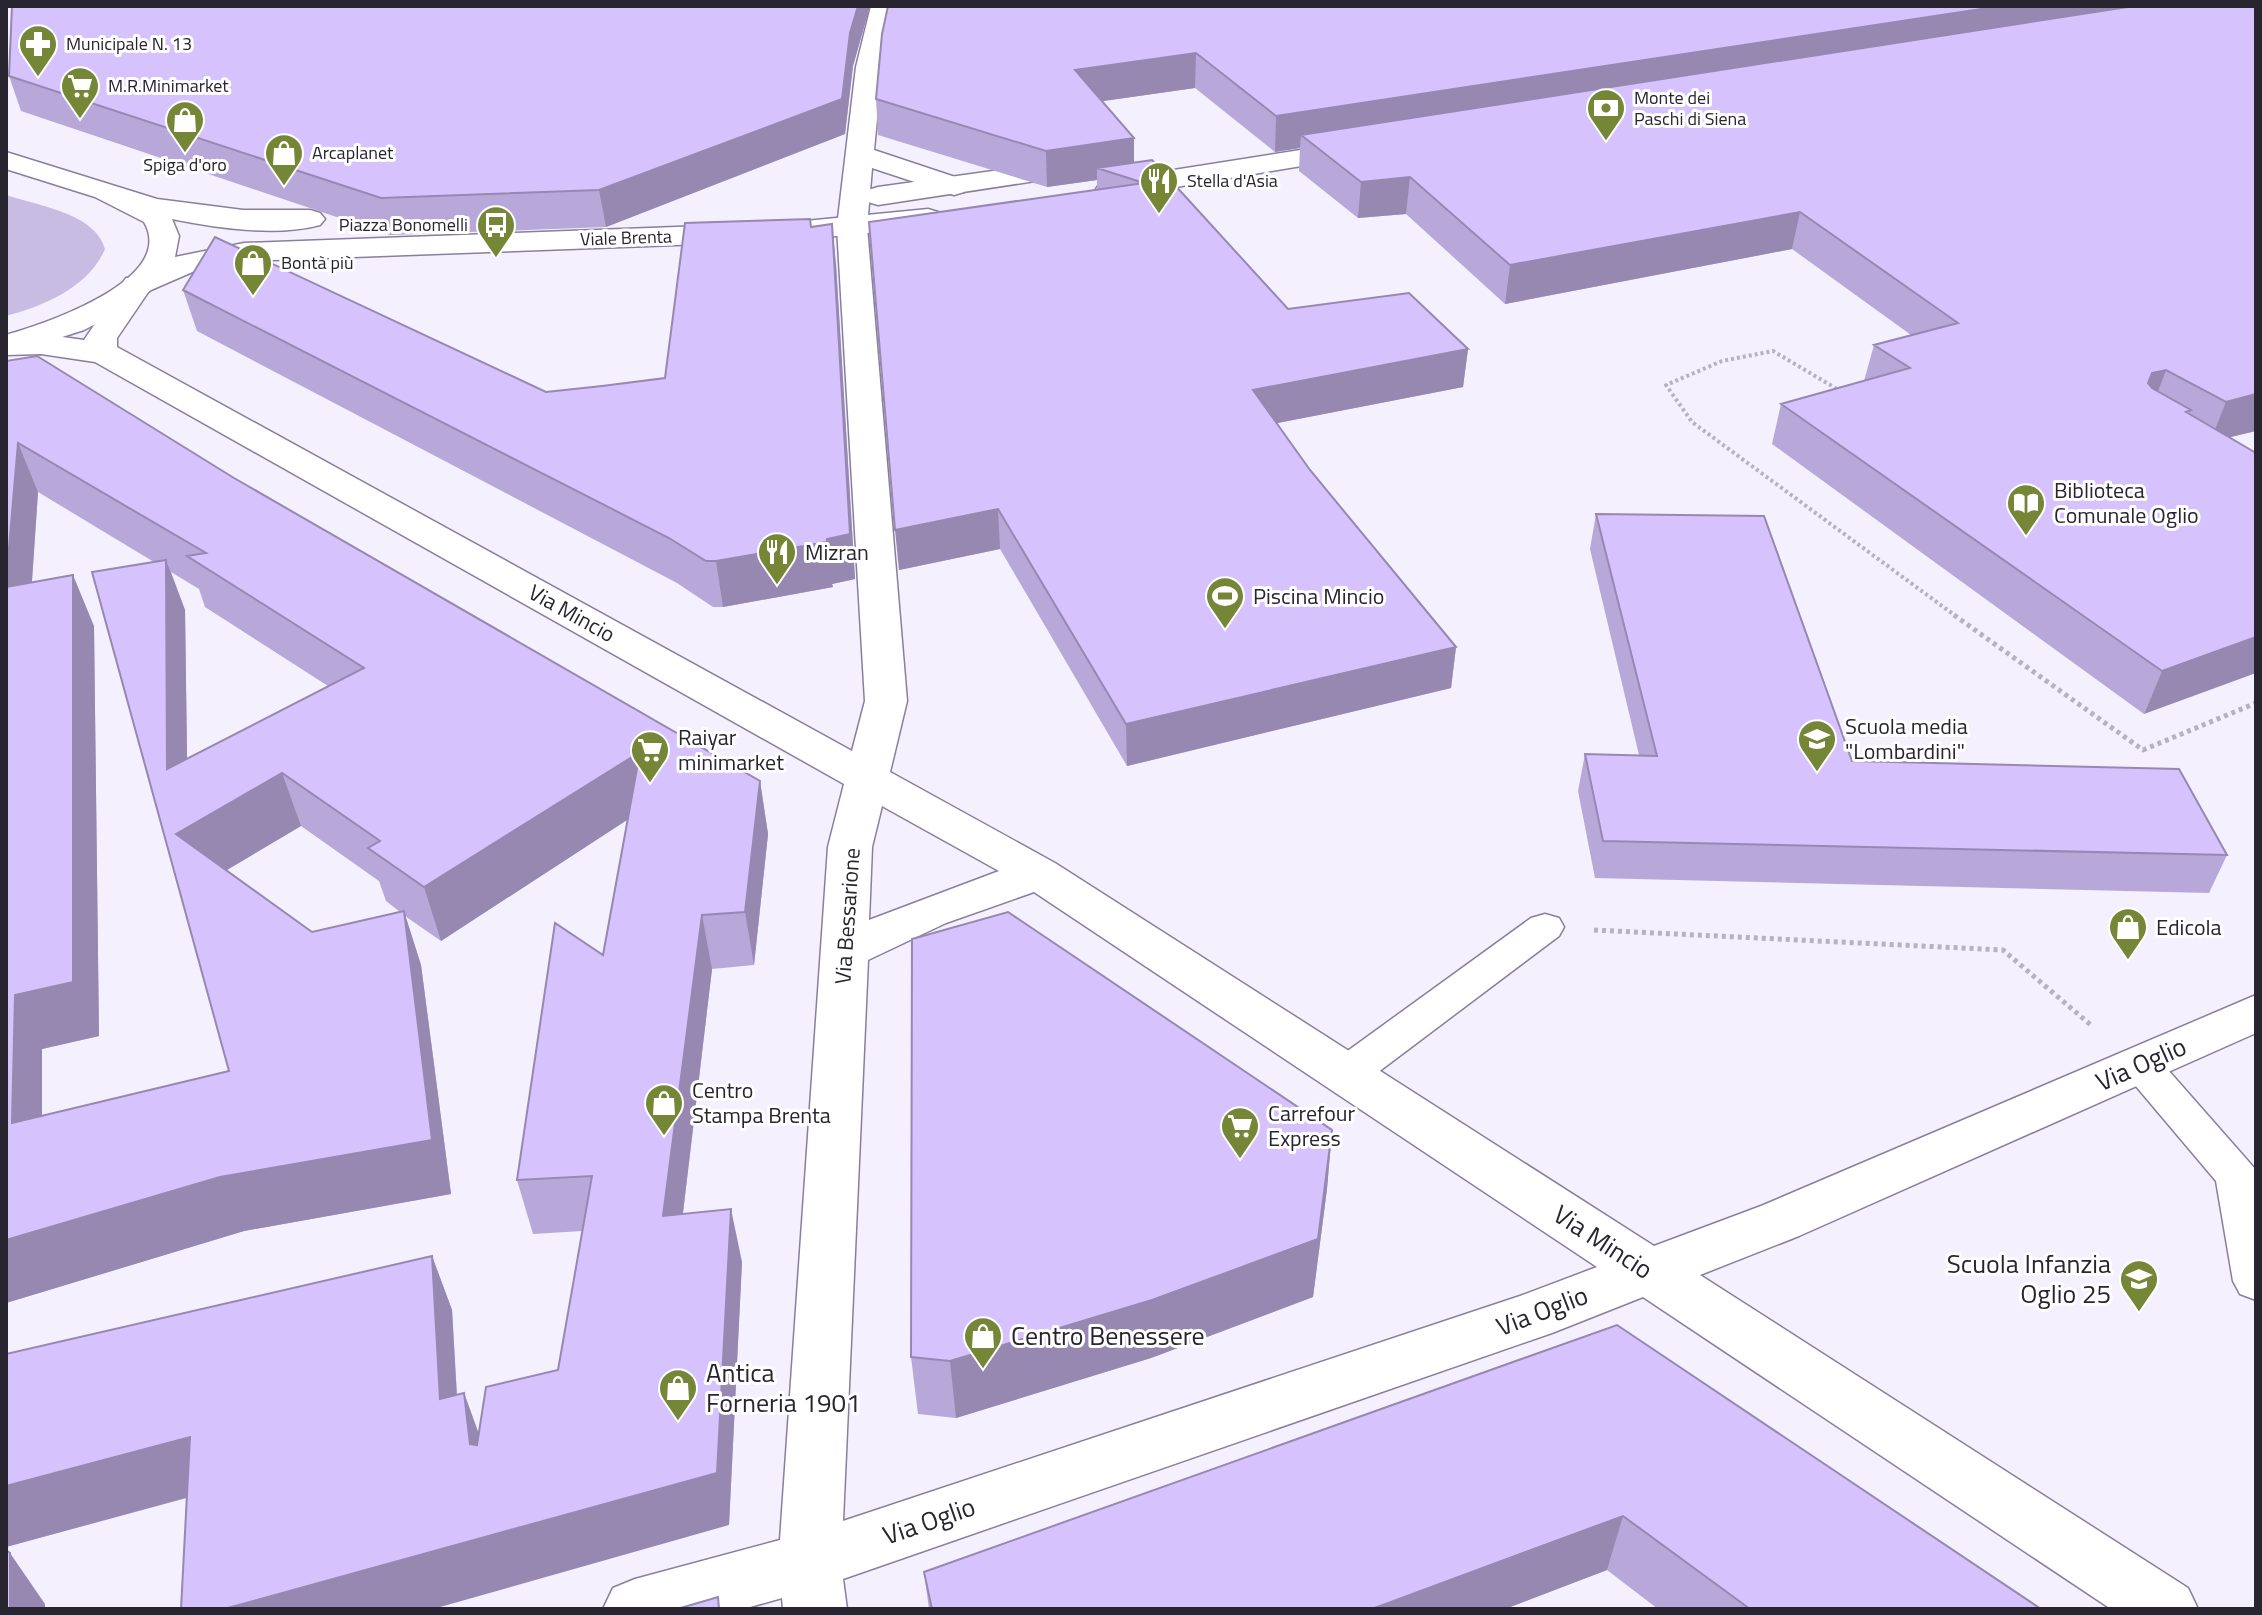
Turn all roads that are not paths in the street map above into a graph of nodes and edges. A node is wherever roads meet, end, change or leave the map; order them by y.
1 (883, 6) edge
2 (1391, 144) edge
3 (862, 155) junction
4 (6, 160) edge
5 (1094, 164) edge
6 (1077, 194) edge
7 (952, 200) junction
8 (134, 203) junction
9 (843, 208) junction
10 (337, 218) edge
11 (137, 285) junction
12 (6, 345) edge
13 (104, 353) junction
14 (867, 778) junction
15 (1039, 874) junction
16 (1545, 927) road end
17 (844, 951) junction
18 (2256, 1013) edge
19 (2139, 1065) junction
20 (1346, 1074) junction
21 (1647, 1270) junction
22 (2256, 1281) edge
23 (812, 1585) edge
24 (635, 1609) edge
25 (2166, 1609) edge

1 - 3 street, Via Bessarione
2 - 6 street
3 - 7 street
3 - 9 street, Via Bessarione
4 - 8 street
5 - 7 street, Viale Brenta
7 - 9 street, Viale Brenta
8 - 10 street
8 - 11 street
9 - 11 street, Viale Brenta
9 - 14 street, Via Bessarione
11 - 12 street
11 - 13 street
12 - 13 street, Via Mincio
13 - 14 street, Via Mincio
14 - 15 street, Via Mincio
14 - 17 street, Via Bessarione
15 - 17 street
15 - 20 street, Via Mincio
16 - 20 lane
17 - 23 street, Via Bessarione
18 - 19 street, Via Oglio
19 - 21 street, Via Oglio
19 - 22 lane
20 - 21 street, Via Mincio
21 - 23 street, Via Oglio
21 - 25 street, Via Mincio
23 - 24 street, Via Oglio

